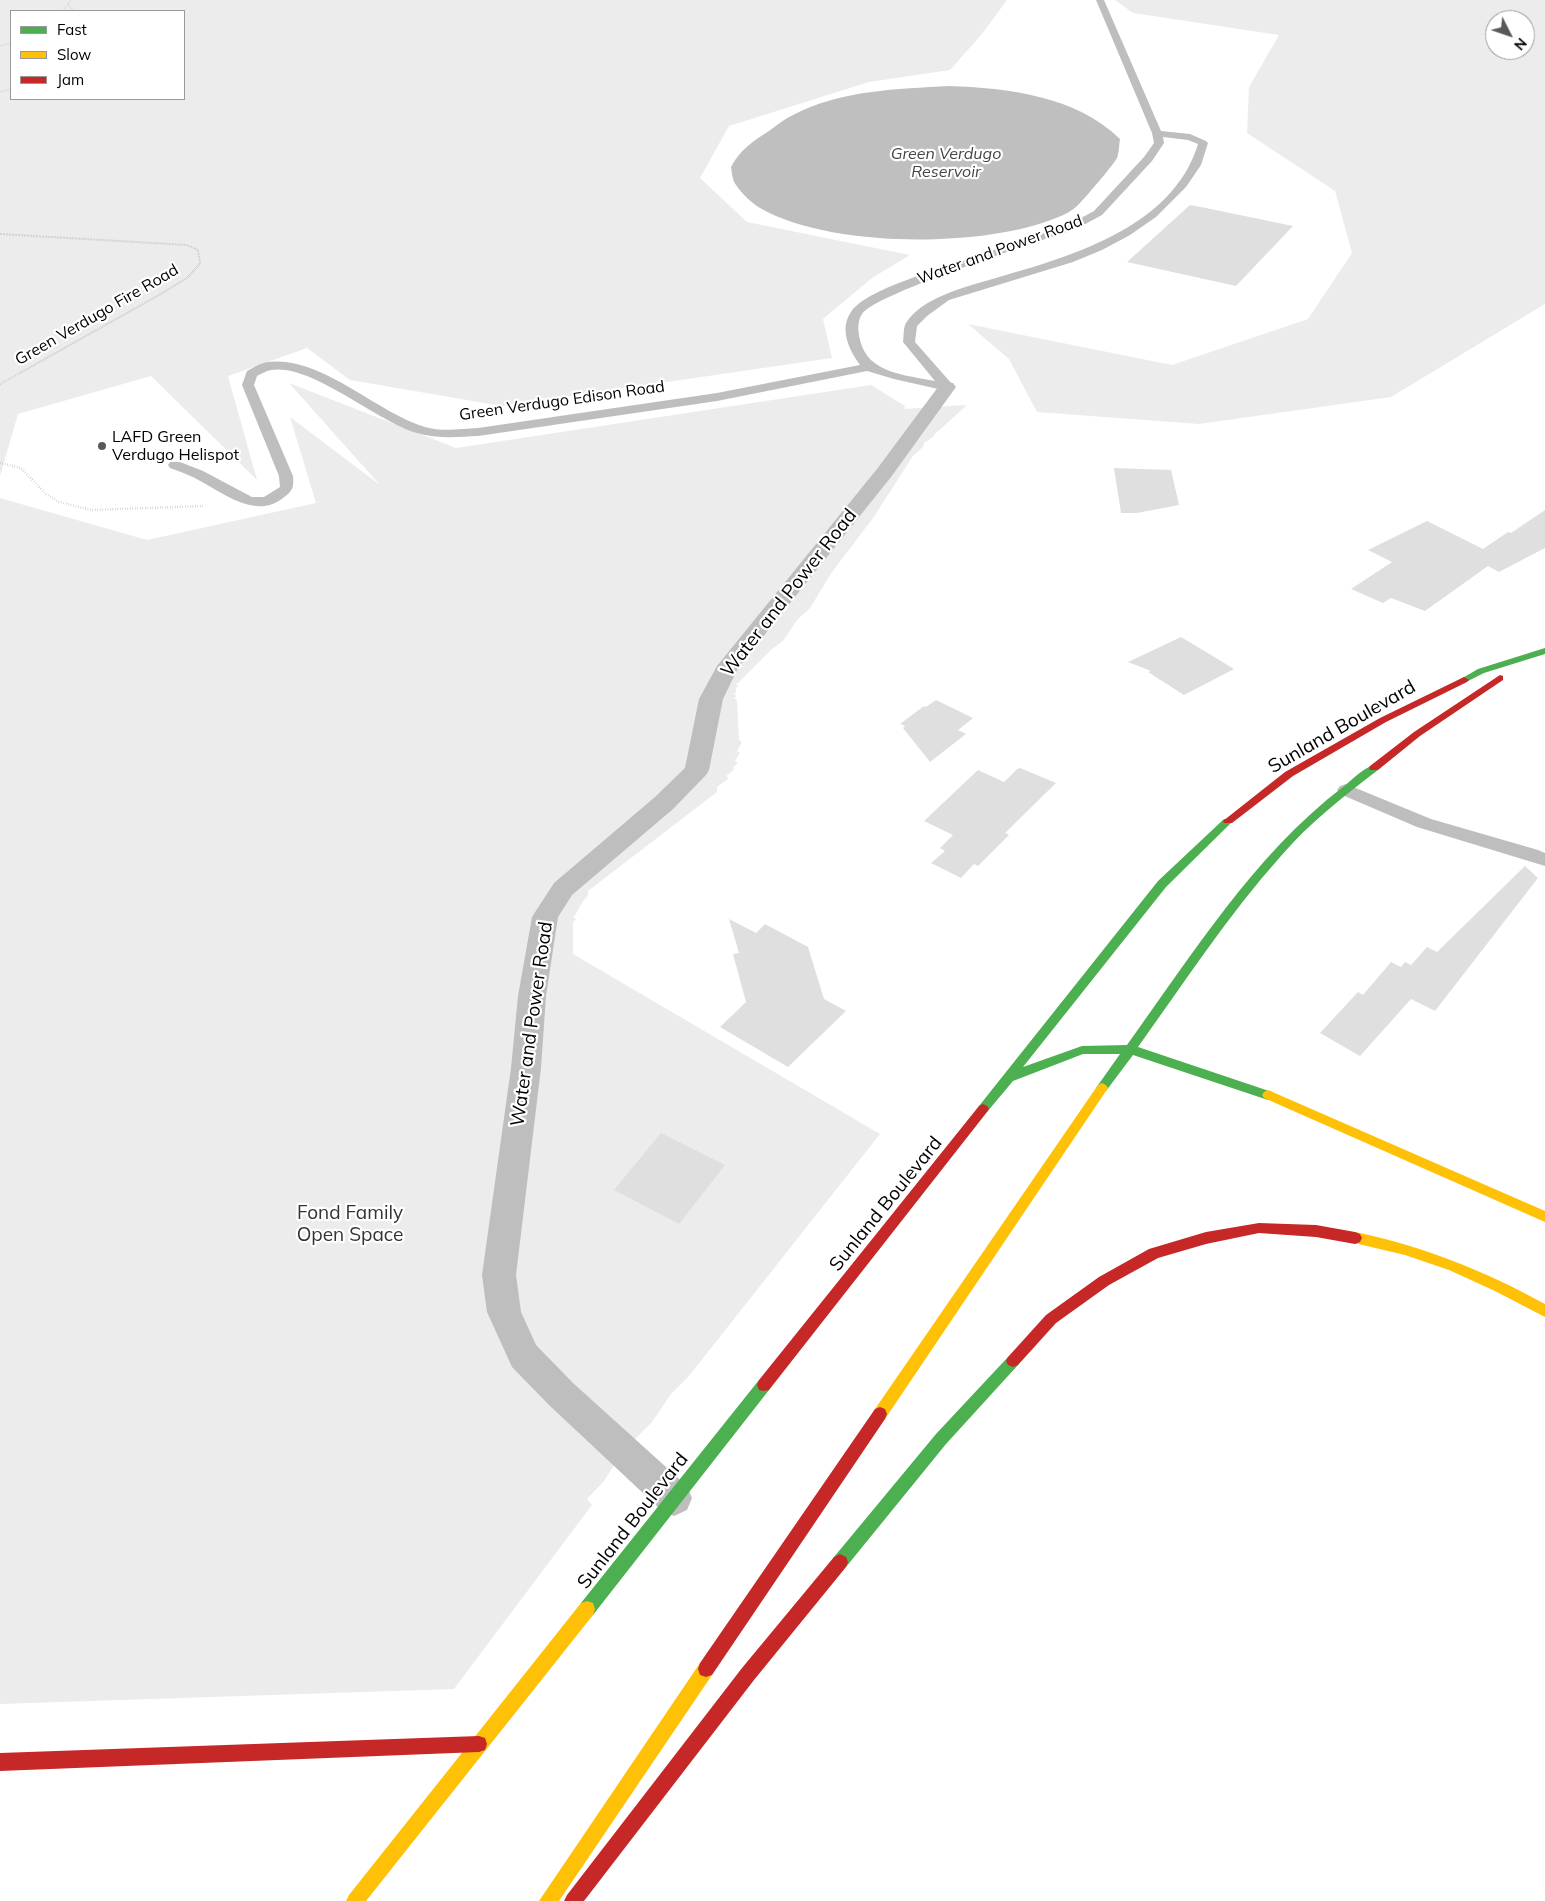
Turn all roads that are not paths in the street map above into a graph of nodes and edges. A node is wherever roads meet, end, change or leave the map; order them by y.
1 (1100, 0) edge
2 (1157, 133) junction
3 (870, 367) junction
4 (947, 387) junction
5 (175, 466) dead end
6 (1545, 652) edge
7 (1346, 790) junction
8 (1545, 860) edge
9 (1129, 1049) junction
10 (1010, 1077) junction
11 (1545, 1218) edge
12 (1545, 1311) edge
13 (674, 1498) junction
14 (479, 1744) junction
15 (0, 1762) edge
16 (355, 1901) edge
17 (548, 1901) edge
18 (573, 1901) edge

1 - 2 lane
2 - 3 lane, Water and Power Road
2 - 4 lane, Water and Power Road
3 - 4 lane
3 - 5 lane, Green Verdugo Edison Road
4 - 13 street, Water and Power Road
6 - 7 main road, Sunland Boulevard
6 - 10 main road, Sunland Boulevard
7 - 8 lane
7 - 9 main road, Sunland Boulevard
9 - 10 main road
9 - 11 main road
9 - 17 main road, Sunland Boulevard
10 - 13 main road, Sunland Boulevard
12 - 18 main road
13 - 14 main road, Sunland Boulevard
14 - 15 main road
14 - 16 main road, Sunland Boulevard

